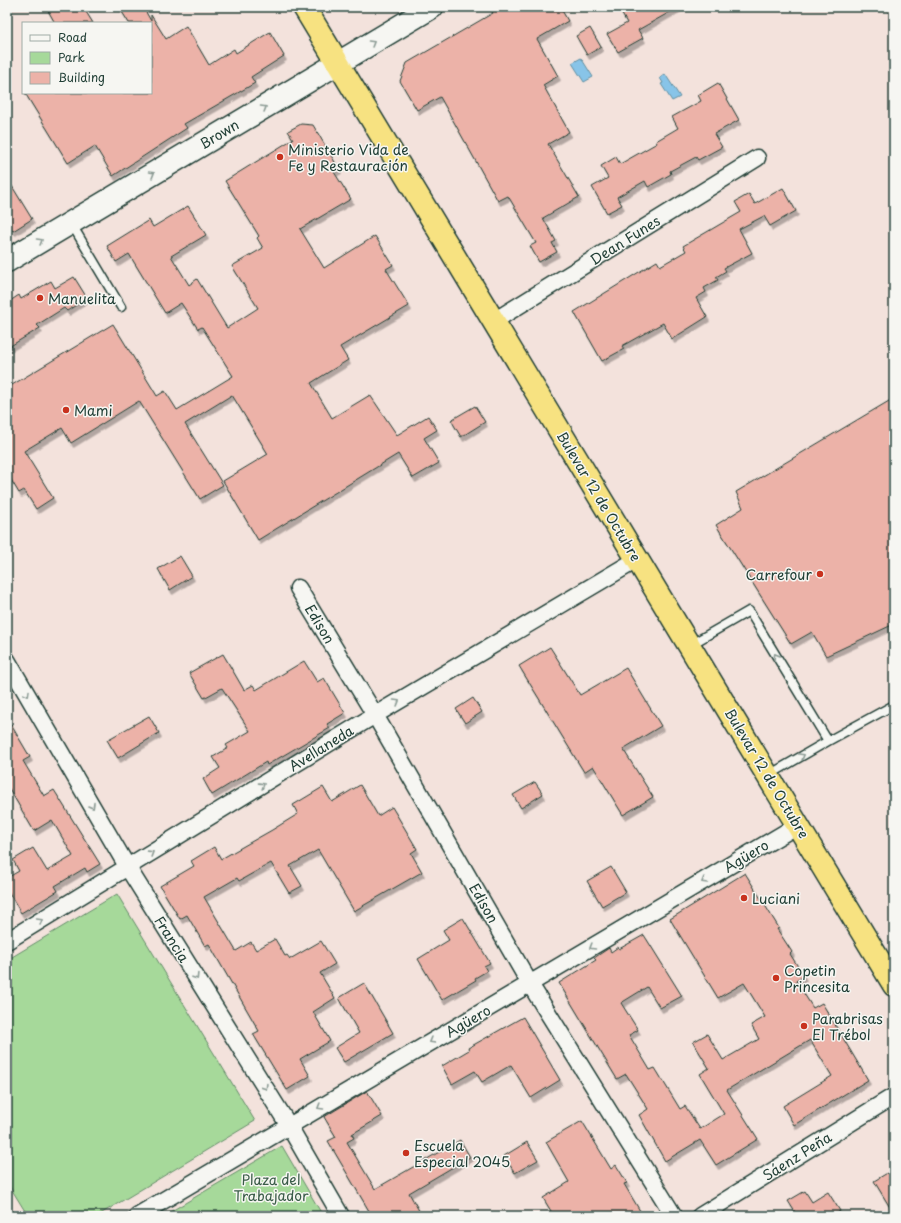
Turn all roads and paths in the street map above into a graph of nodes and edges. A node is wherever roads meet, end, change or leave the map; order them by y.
1 (304, 7) edge
2 (432, 7) edge
3 (338, 63) junction
4 (757, 158) dead end
5 (71, 222) junction
6 (7, 261) edge
7 (121, 307) dead end
8 (494, 321) junction
9 (638, 559) junction
10 (298, 588) dead end
11 (690, 645) junction
12 (7, 660) edge
13 (894, 705) edge
14 (375, 715) junction
15 (828, 741) junction
16 (768, 776) junction
17 (798, 825) junction
18 (128, 868) junction
19 (7, 941) edge
20 (530, 984) junction
21 (894, 985) edge
22 (894, 1096) edge
23 (289, 1126) junction
24 (138, 1216) edge
25 (341, 1216) edge
26 (674, 1216) edge
27 (700, 1216) edge

1 - 3 highway, Bulevar 12 de Octubre
3 -> 2 street, Brown
5 -> 3 street, Brown
3 - 8 highway, Bulevar 12 de Octubre
4 - 8 street, Dean Funes
6 -> 5 street, Brown
5 - 7 lane
8 - 9 highway, Bulevar 12 de Octubre
9 - 11 highway, Bulevar 12 de Octubre
14 -> 9 street, Avellaneda
10 - 14 street, Edison
15 -> 11 lane
11 - 16 highway, Bulevar 12 de Octubre
12 -> 18 street, Francia
13 - 15 lane
18 -> 14 street, Avellaneda
14 - 20 street, Edison
16 -> 15 lane
16 - 17 highway, Bulevar 12 de Octubre
17 -> 20 street, Agüero
17 - 21 highway, Bulevar 12 de Octubre
19 -> 18 street, Avellaneda
18 -> 23 street, Francia
20 -> 23 street, Agüero
20 - 26 street, Edison
22 - 27 street, Sáenz Peña
23 - 24 street, Agüero
23 - 25 street, Francia

